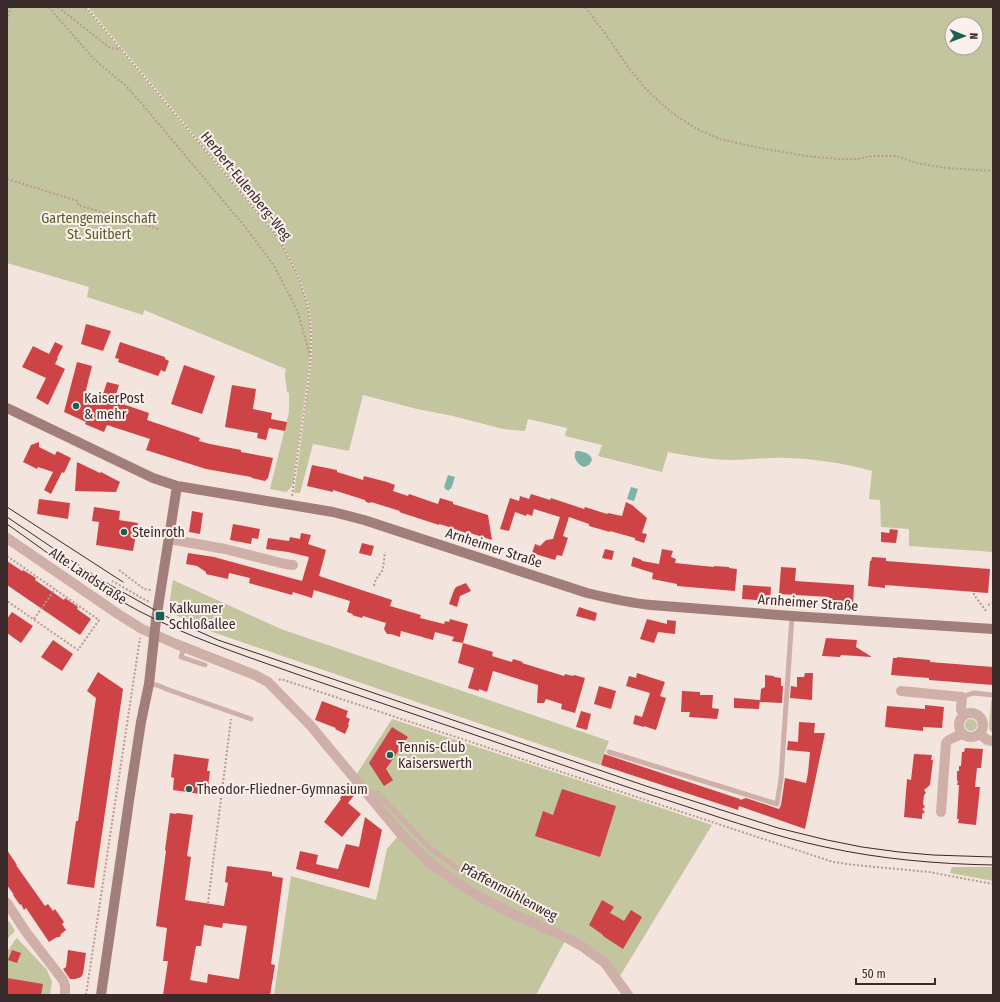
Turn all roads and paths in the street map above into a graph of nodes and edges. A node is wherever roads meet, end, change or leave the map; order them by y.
1 (11, 7) edge
2 (49, 7) edge
3 (58, 7) edge
4 (86, 7) edge
5 (584, 7) edge
6 (7, 20) edge
7 (121, 49) junction
8 (993, 171) edge
9 (7, 179) edge
10 (159, 229) dead end
11 (311, 358) junction
12 (7, 408) edge
13 (176, 486) junction
14 (291, 505) junction
15 (7, 538) edge
16 (169, 539) junction
17 (385, 552) dead end
18 (7, 556) edge
19 (293, 565) dead end
20 (118, 570) dead end
21 (112, 581) dead end
22 (374, 586) dead end
23 (55, 589) junction
24 (160, 591) junction
25 (974, 593) dead end
26 (7, 601) edge
27 (993, 603) edge
28 (988, 605) dead end
29 (158, 608) junction
30 (986, 611) dead end
31 (792, 616) junction
32 (34, 619) junction
33 (142, 628) junction
34 (993, 629) edge
35 (154, 635) junction
36 (184, 648) junction
37 (205, 665) dead end
38 (268, 682) junction
39 (148, 684) junction
40 (131, 692) junction
41 (901, 692) dead end
42 (136, 693) dead end
43 (993, 695) edge
44 (962, 697) junction
45 (231, 712) junction
46 (964, 715) junction
47 (251, 719) dead end
48 (962, 734) junction
49 (980, 734) junction
50 (993, 741) edge
51 (609, 752) dead end
52 (368, 794) junction
53 (941, 812) dead end
54 (472, 879) dead end
55 (993, 884) edge
56 (7, 903) edge
57 (208, 903) dead end
58 (65, 995) edge
59 (86, 995) edge
60 (101, 995) edge
61 (628, 995) edge

1 - 6 path
2 - 11 path
3 - 7 path
4 - 7 path, Herbert-Eulenberg-Weg
5 - 8 path
7 - 11 path, Herbert-Eulenberg-Weg
9 - 10 path
11 - 14 path, Herbert-Eulenberg-Weg
12 - 13 main road, Arnheimer Straße
13 - 14 main road, Arnheimer Straße
13 - 16 main road
14 - 31 main road, Arnheimer Straße
15 - 33 street, Alte Landstraße
16 - 19 street
16 - 24 main road
17 - 22 path
18 - 23 path
20 - 24 path
21 - 29 path
23 - 32 path
23 - 32 path
24 - 29 main road
25 - 30 path
26 - 32 path
27 - 28 path
29 - 35 main road
31 - 34 main road, Arnheimer Straße
31 - 51 lane
33 - 35 street, Alte Landstraße
33 - 40 path
35 - 36 street, Alte Landstraße
35 - 39 main road
36 - 37 lane
36 - 38 street, Pfaffenmühlenweg
38 - 52 street, Pfaffenmühlenweg
38 - 55 path
39 - 45 lane
39 - 60 main road
40 - 42 path
40 - 59 path
41 - 44 street
43 - 44 lane
44 - 46 street
45 - 47 lane
45 - 57 path
46 - 48 street
46 - 49 street
48 - 49 street
48 - 53 street
49 - 50 street
52 - 54 lane
52 - 61 street, Pfaffenmühlenweg
56 - 58 street

